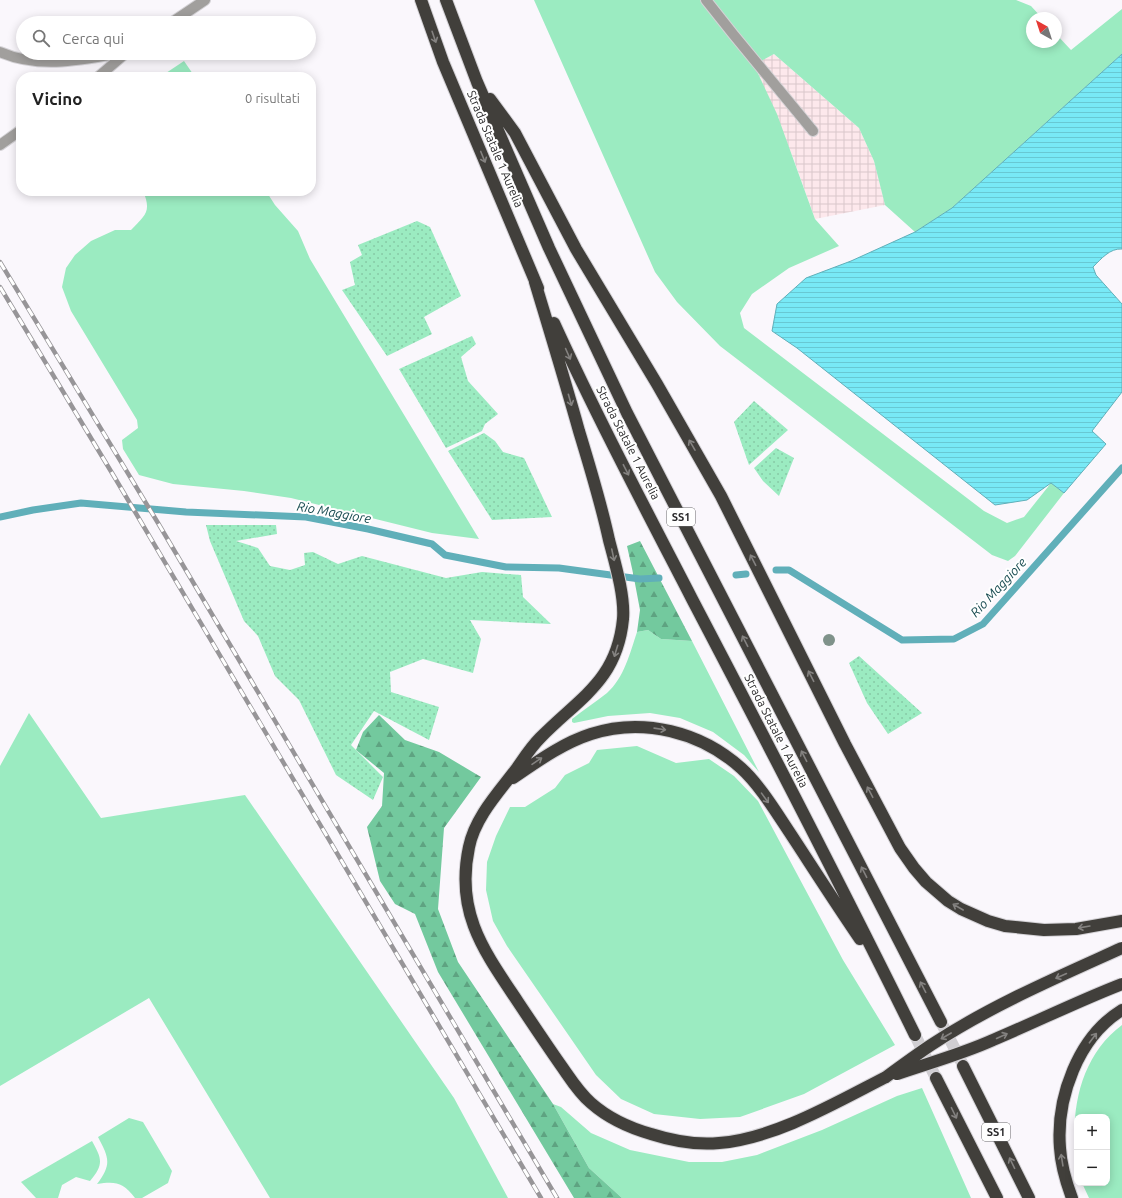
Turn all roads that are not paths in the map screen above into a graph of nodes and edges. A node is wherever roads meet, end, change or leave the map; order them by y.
1 (205, 0) edge
2 (421, 0) edge
3 (446, 0) edge
4 (706, 0) edge
5 (181, 16) edge
6 (0, 52) edge
7 (16, 57) edge
8 (32, 60) edge
9 (72, 60) edge
10 (118, 60) edge
11 (104, 72) edge
12 (477, 82) junction
13 (813, 131) dead end
14 (16, 134) edge
15 (0, 145) edge
16 (535, 282) junction
17 (505, 783) junction
18 (1122, 921) edge
19 (1122, 948) edge
20 (1122, 984) edge
21 (892, 988) junction
22 (1122, 1010) edge
23 (941, 1022) tunnel mouth
24 (915, 1036) tunnel mouth
25 (963, 1066) tunnel mouth
26 (886, 1077) junction
27 (936, 1078) tunnel mouth
28 (997, 1198) edge
29 (1029, 1198) edge
30 (1072, 1198) edge

1 - 5 street
2 -> 16 highway, Strada Statale 1 Aurelia / SS1
3 - 12 highway, Strada Statale 1 Aurelia / SS1
4 - 13 street
6 - 7 street
8 - 9 street
10 - 11 street
18 -> 12 highway
23 -> 12 highway, Strada Statale 1 Aurelia / SS1
14 - 15 street
16 -> 17 highway
16 -> 21 highway, Strada Statale 1 Aurelia / SS1
17 -> 21 highway
17 - 26 highway
19 -> 26 highway, bridge
26 -> 20 highway, bridge
21 - 24 highway, Strada Statale 1 Aurelia / SS1
30 -> 22 highway
29 -> 25 highway, SS1
27 -> 28 highway, SS1

